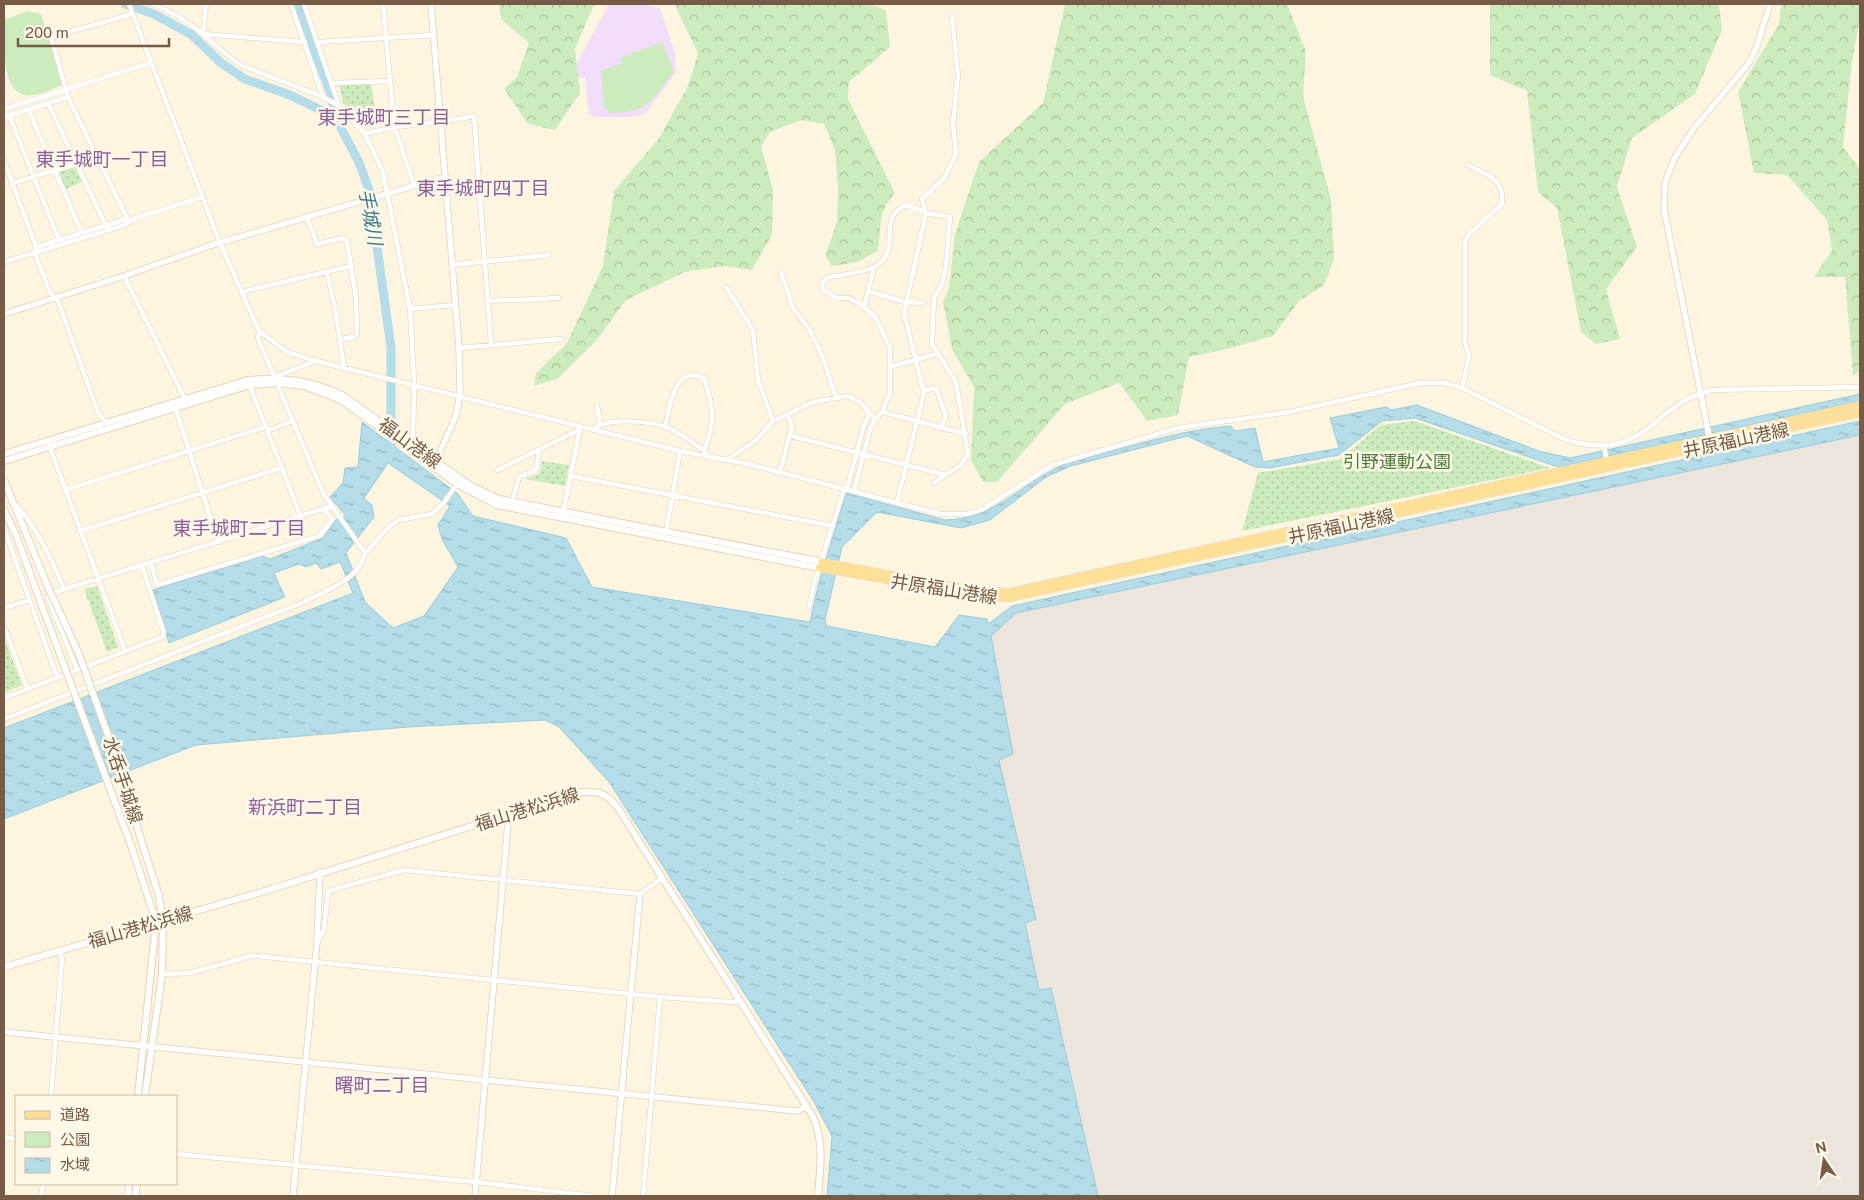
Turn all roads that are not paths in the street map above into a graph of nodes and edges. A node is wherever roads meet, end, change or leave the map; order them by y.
1 (129, 4) edge
2 (152, 4) edge
3 (206, 4) edge
4 (292, 4) edge
5 (304, 4) edge
6 (384, 4) edge
7 (431, 4) edge
8 (1770, 4) edge
9 (132, 13) junction
10 (952, 16) dead end
11 (203, 34) junction
12 (433, 35) junction
13 (386, 38) junction
14 (305, 42) junction
15 (318, 42) junction
16 (150, 63) junction
17 (390, 81) junction
18 (333, 83) junction
19 (66, 89) junction
20 (68, 97) junction
21 (325, 98) junction
22 (48, 103) junction
23 (339, 105) junction
24 (4, 109) edge
25 (28, 109) junction
26 (6, 116) edge
27 (440, 123) junction
28 (394, 126) junction
29 (365, 134) junction
30 (97, 158) junction
31 (4, 160) edge
32 (76, 164) junction
33 (1468, 165) dead end
34 (55, 170) junction
35 (33, 176) junction
36 (444, 177) junction
37 (12, 183) junction
38 (414, 186) junction
39 (387, 194) junction
40 (202, 197) junction
41 (926, 213) junction
42 (307, 217) junction
43 (128, 220) junction
44 (106, 226) junction
45 (82, 233) junction
46 (59, 240) junction
47 (220, 243) junction
48 (36, 251) junction
49 (549, 255) dead end
50 (4, 262) edge
51 (484, 262) junction
52 (451, 265) junction
53 (351, 266) junction
54 (874, 267) junction
55 (327, 272) junction
56 (781, 272) dead end
57 (124, 276) junction
58 (726, 287) dead end
59 (868, 291) junction
60 (241, 292) junction
61 (54, 298) junction
62 (559, 298) dead end
63 (488, 301) junction
64 (905, 302) junction
65 (923, 303) dead end
66 (455, 305) junction
67 (864, 307) junction
68 (410, 309) junction
69 (4, 314) edge
70 (259, 331) junction
71 (341, 339) junction
72 (561, 339) dead end
73 (491, 345) junction
74 (458, 348) junction
75 (937, 354) junction
76 (316, 361) junction
77 (916, 361) junction
78 (892, 366) junction
79 (344, 368) junction
80 (276, 380) junction
81 (249, 382) junction
82 (412, 385) junction
83 (1860, 387) edge
84 (1462, 388) junction
85 (923, 391) junction
86 (1700, 393) junction
87 (460, 396) junction
88 (836, 398) junction
89 (185, 399) junction
90 (175, 405) junction
91 (597, 405) dead end
92 (1860, 405) edge
93 (882, 412) junction
94 (1860, 413) edge
95 (869, 414) junction
96 (788, 415) junction
97 (875, 419) junction
98 (772, 421) junction
99 (292, 422) junction
100 (916, 422) junction
101 (106, 423) junction
102 (600, 424) junction
103 (580, 427) junction
104 (665, 427) junction
105 (941, 428) junction
106 (267, 429) junction
107 (593, 430) junction
108 (966, 434) junction
109 (791, 436) junction
110 (1710, 442) junction
111 (49, 443) junction
112 (411, 446) junction
113 (1604, 448) junction
114 (539, 450) junction
115 (190, 451) junction
116 (680, 451) junction
117 (704, 451) junction
118 (856, 451) junction
119 (4, 454) edge
120 (864, 454) junction
121 (709, 457) junction
122 (727, 460) junction
123 (4, 461) edge
124 (1607, 463) junction
125 (434, 464) junction
126 (906, 465) junction
127 (281, 468) junction
128 (497, 470) dead end
129 (780, 472) junction
130 (946, 475) junction
131 (571, 476) junction
132 (4, 480) edge
133 (934, 483) dead end
134 (455, 486) junction
135 (845, 489) junction
136 (65, 490) junction
137 (854, 491) junction
138 (202, 493) junction
139 (672, 495) junction
140 (12, 500) junction
141 (897, 502) junction
142 (512, 504) junction
143 (332, 506) junction
144 (324, 509) junction
145 (563, 513) junction
146 (5, 514) edge
147 (300, 516) junction
148 (833, 526) junction
149 (4, 528) edge
150 (80, 531) junction
151 (666, 533) junction
152 (218, 542) junction
153 (365, 553) junction
154 (151, 563) junction
155 (822, 565) junction
156 (142, 566) junction
157 (99, 579) junction
158 (64, 589) junction
159 (30, 600) junction
160 (809, 607) dead end
161 (4, 608) edge
162 (4, 626) edge
163 (125, 651) junction
164 (77, 669) junction
165 (57, 677) junction
166 (27, 688) junction
167 (4, 698) edge
168 (4, 719) edge
169 (506, 816) junction
170 (320, 872) junction
171 (662, 878) junction
172 (503, 880) junction
173 (640, 894) junction
174 (163, 920) junction
175 (156, 922) junction
176 (317, 942) junction
177 (60, 951) junction
178 (315, 962) junction
179 (4, 967) edge
180 (162, 974) junction
181 (495, 979) junction
182 (630, 994) junction
183 (660, 997) junction
184 (739, 1001) junction
185 (4, 1032) edge
186 (56, 1037) junction
187 (147, 1045) junction
188 (305, 1062) junction
189 (486, 1080) junction
190 (622, 1093) junction
191 (51, 1095) edge
192 (138, 1095) edge
193 (145, 1095) edge
194 (652, 1097) junction
195 (806, 1107) junction
196 (178, 1154) edge
197 (296, 1164) junction
198 (476, 1182) junction
199 (293, 1196) edge
200 (475, 1196) edge
201 (593, 1196) edge
202 (612, 1196) edge
203 (643, 1196) edge
204 (818, 1196) edge

1 - 9 street
2 - 11 street
3 - 11 street
4 - 14 street
5 - 15 street
6 - 13 street
7 - 12 street
8 - 86 street
9 - 16 street
9 - 19 street
10 - 41 street
11 - 14 street
11 - 21 street
12 - 13 street
12 - 27 street
13 - 15 street
13 - 17 street
14 - 21 street
15 - 18 street
16 - 19 street
16 - 40 street
17 - 18 street
17 - 28 street
18 - 23 street
19 - 20 street
19 - 24 street
20 - 22 street
20 - 30 street
21 - 23 street
22 - 25 street
22 - 32 street
23 - 29 street
25 - 26 street
25 - 34 street
26 - 35 street
27 - 28 street
27 - 36 street
27 - 51 street
28 - 29 street
28 - 38 street
29 - 39 street
30 - 32 street
30 - 43 street
31 - 37 street
32 - 34 street
32 - 44 street
33 - 84 street
34 - 35 street
34 - 45 street
35 - 37 street
35 - 46 street
36 - 38 street
36 - 52 street
37 - 48 street
38 - 39 street
39 - 42 street
39 - 68 street
40 - 43 street
40 - 47 street
41 - 54 street
41 - 64 street
41 - 75 street
42 - 47 street
42 - 53 street
43 - 44 street
43 - 48 street
44 - 45 street
45 - 46 street
46 - 48 street
47 - 57 street
47 - 60 street
48 - 50 street
48 - 61 street
49 - 51 street
51 - 52 street
51 - 63 street
52 - 66 street
53 - 55 street
53 - 71 street
54 - 59 street
54 - 67 street
55 - 60 street
55 - 71 street
56 - 88 street
57 - 61 street
57 - 89 street
58 - 98 street
59 - 64 street
59 - 67 street
60 - 70 street
61 - 69 street
61 - 101 street
62 - 63 street
63 - 73 street
64 - 65 street
64 - 77 street
66 - 68 street
66 - 74 street
67 - 78 street
68 - 82 street
70 - 76 street
70 - 80 street
71 - 79 street
72 - 73 street
73 - 74 street
74 - 87 street
75 - 77 street
75 - 108 street
76 - 79 street
76 - 80 street
77 - 78 street
77 - 85 street
78 - 93 street
79 - 82 street
80 - 81 main road, 福山港線
80 - 99 street
80 - 112 main road, 福山港線
81 - 89 main road, 福山港線
81 - 90 main road, 福山港線
81 - 106 street
82 - 87 street
82 - 112 street
83 - 86 street
84 - 113 street
84 - 141 street
85 - 100 street
85 - 105 street
86 - 110 street
86 - 113 street
87 - 103 street
87 - 125 street
88 - 95 street
88 - 96 street
89 - 90 main road, 福山港線
90 - 101 main road, 福山港線
90 - 111 main road, 福山港線
90 - 115 street
91 - 102 street
92 - 110 main road, 井原福山港線
93 - 97 street
93 - 100 street
94 - 110 main road, 井原福山港線
95 - 97 street
95 - 118 street
96 - 98 street
96 - 109 street
97 - 120 street
98 - 122 street
99 - 106 street
99 - 143 street
100 - 105 street
100 - 126 street
101 - 111 main road, 福山港線
102 - 104 street
102 - 107 street
103 - 107 street
103 - 114 street
103 - 131 street
104 - 117 street
104 - 117 street
105 - 108 street
106 - 115 street
106 - 127 street
107 - 116 street
108 - 130 street
109 - 118 street
109 - 129 street
110 - 124 main road, 井原福山港線
111 - 119 main road, 福山港線
111 - 123 main road, 福山港線
111 - 136 street
112 - 125 main road, 福山港線
113 - 124 street
114 - 128 street
114 - 142 street
115 - 136 street
115 - 138 street
116 - 121 street
116 - 139 street
117 - 121 street
118 - 120 street
118 - 135 street
120 - 126 street
120 - 137 street
121 - 122 street
122 - 129 street
124 - 155 main road, 井原福山港線
125 - 134 main road, 福山港線
125 - 142 main road, 福山港線
126 - 130 street
126 - 141 street
127 - 138 street
127 - 147 street
129 - 135 street
130 - 133 street
131 - 139 street
131 - 145 street
132 - 140 main road, 水呑手城線
134 - 153 street
134 - 155 main road, 福山港線
135 - 137 street
135 - 148 street
136 - 150 street
137 - 141 street
138 - 150 street
138 - 152 street
139 - 148 street
139 - 151 street
140 - 158 street
140 - 174 main road, 水呑手城線, bridge
142 - 145 main road, 福山港線
143 - 144 street
143 - 153 street
144 - 147 street
144 - 154 street
145 - 151 main road, 福山港線
146 - 175 main road, 水呑手城線, bridge
147 - 152 street
148 - 155 street
149 - 159 street
150 - 157 street
151 - 155 main road, 福山港線
152 - 154 street
153 - 168 street
154 - 156 street
155 - 160 street
156 - 157 street
156 - 163 street
157 - 158 street
157 - 163 street
158 - 164 street
159 - 161 street
159 - 165 street
162 - 166 street
163 - 164 street
164 - 165 street
165 - 166 street
166 - 167 street
169 - 170 main road, 福山港松浜線
169 - 171 main road, 福山港松浜線
169 - 172 street
170 - 174 main road, 福山港松浜線
170 - 176 street
171 - 173 street
171 - 184 main road, 福山港松浜線
172 - 173 street
172 - 176 street
172 - 181 street
173 - 182 street
174 - 175 main road, 福山港松浜線
174 - 180 main road, 水呑手城線
175 - 177 main road, 福山港松浜線
175 - 187 main road, 水呑手城線
176 - 178 street
177 - 179 main road, 福山港松浜線
177 - 186 street
178 - 180 street
178 - 181 street
178 - 188 street
180 - 187 main road, 水呑手城線
181 - 182 street
181 - 189 street
182 - 183 street
182 - 190 street
183 - 184 street
183 - 194 street
184 - 195 main road, 福山港松浜線
185 - 186 street
186 - 187 street
186 - 191 street
187 - 188 street
187 - 192 main road, 水呑手城線
187 - 193 main road, 水呑手城線
188 - 189 street
188 - 197 street
189 - 190 street
189 - 198 street
190 - 194 street
190 - 202 street
194 - 195 street
194 - 203 street
195 - 204 main road, 福山港松浜線
196 - 197 street
197 - 198 street
197 - 199 street
198 - 200 street
198 - 201 street

